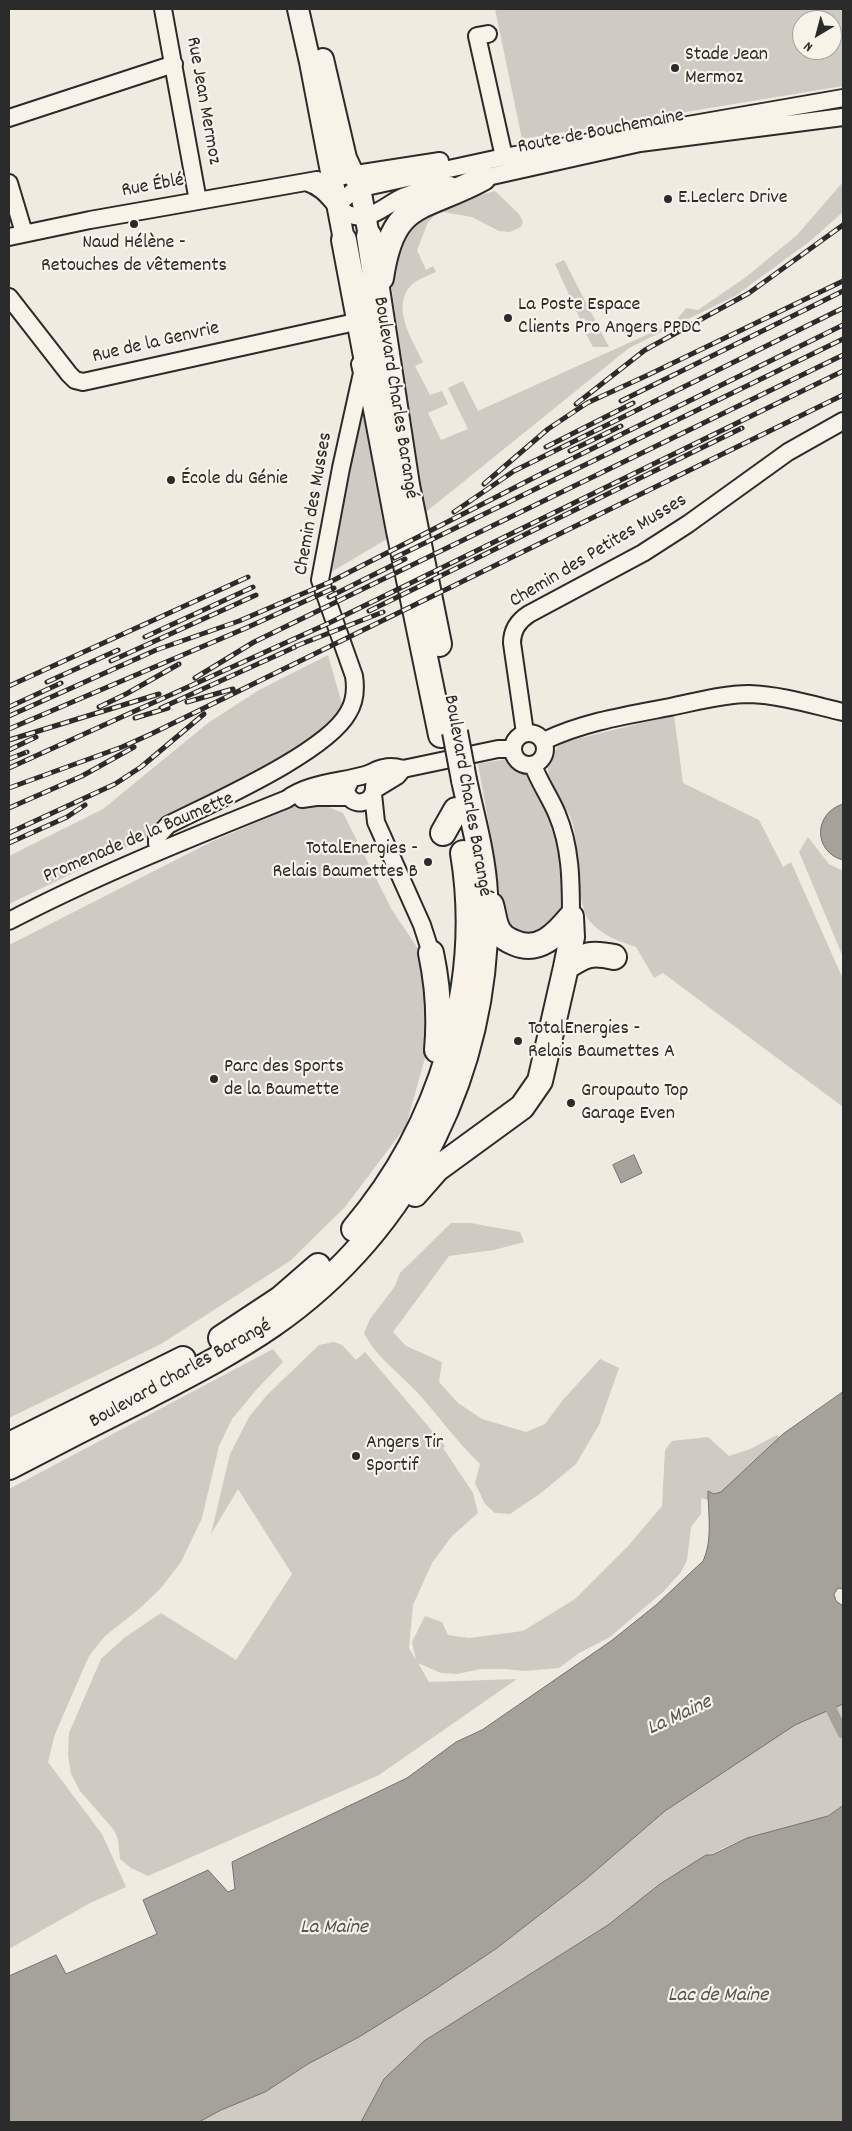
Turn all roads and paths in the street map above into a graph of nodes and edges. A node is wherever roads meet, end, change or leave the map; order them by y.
1 (163, 9) edge
2 (298, 9) edge
3 (309, 9) edge
4 (488, 34) dead end
5 (174, 64) junction
6 (843, 98) edge
7 (843, 117) edge
8 (9, 118) edge
9 (335, 150) junction
10 (504, 157) junction
11 (332, 178) junction
12 (483, 178) junction
13 (357, 181) junction
14 (306, 182) junction
15 (9, 183) edge
16 (198, 201) junction
17 (337, 205) junction
18 (369, 222) junction
19 (16, 235) edge
20 (344, 240) junction
21 (9, 297) edge
22 (378, 299) junction
23 (351, 322) junction
24 (843, 421) edge
25 (843, 712) edge
26 (448, 733) junction
27 (525, 733) junction
28 (544, 741) junction
29 (513, 749) junction
30 (533, 765) junction
31 (403, 769) junction
32 (357, 777) junction
33 (457, 781) junction
34 (374, 792) junction
35 (287, 799) junction
36 (353, 800) junction
37 (456, 810) junction
38 (376, 822) junction
39 (443, 833) dead end
40 (160, 851) junction
41 (485, 891) junction
42 (571, 917) junction
43 (9, 921) edge
44 (431, 953) joint
45 (614, 957) dead end
46 (566, 967) junction
47 (431, 1102) junction
48 (390, 1212) junction
49 (9, 1444) edge
50 (9, 1467) edge

1 - 5 street, Rue Jean Mermoz
2 - 9 main road
3 - 9 main road
4 - 10 street
5 - 8 street
5 - 16 street, Rue Jean Mermoz
6 - 10 street, Route de Bouchemaine
7 - 12 street, Route de Bouchemaine
9 - 11 main road, Boulevard Charles Barangé
9 - 13 main road, Boulevard Charles Barangé
10 - 13 street, Route de Bouchemaine
11 - 13 street, Rue Éblé
11 - 14 street, Rue Éblé
11 - 17 main road, Boulevard Charles Barangé
12 - 18 street, Route de Bouchemaine
12 - 22 highway
13 - 17 street, Route de Bouchemaine
13 - 18 main road, Boulevard Charles Barangé
14 - 16 street, Rue Éblé
14 - 17 street
15 - 19 street
16 - 19 street, Rue Éblé
17 - 18 street
17 - 20 main road, Boulevard Charles Barangé
18 - 22 highway, Boulevard Charles Barangé
20 - 23 street, Boulevard Charles Barangé
20 - 26 highway, Boulevard Charles Barangé
21 - 23 street, Rue de la Genvrie
22 - 26 highway, Boulevard Charles Barangé
23 - 40 street, Chemin des Musses
24 - 27 street, Chemin des Petites Musses
25 - 28 street
26 - 33 highway, Boulevard Charles Barangé
27 - 28 street
27 - 29 street
28 - 30 street
29 - 30 street
29 - 31 street, Promenade de la Baumette
30 - 42 street
31 - 32 street, Promenade de la Baumette
31 - 34 street, Promenade de la Baumette
32 - 34 street
32 - 35 street, Promenade de la Baumette
32 - 36 street
33 - 37 highway, Boulevard Charles Barangé
33 - 41 highway, Boulevard Charles Barangé
34 - 36 street, Promenade de la Baumette
34 - 38 street
35 - 36 street, Promenade de la Baumette
35 - 40 street, Promenade de la Baumette
36 - 38 street
37 - 39 highway
37 - 47 highway, Boulevard Charles Barangé
38 - 44 street
40 - 43 street, Promenade de la Baumette
41 - 42 highway
41 - 48 highway, Boulevard Charles Barangé
42 - 46 highway
44 - 47 highway
45 - 46 highway
46 - 48 highway
47 - 49 highway, Boulevard Charles Barangé
48 - 50 highway, Boulevard Charles Barangé

